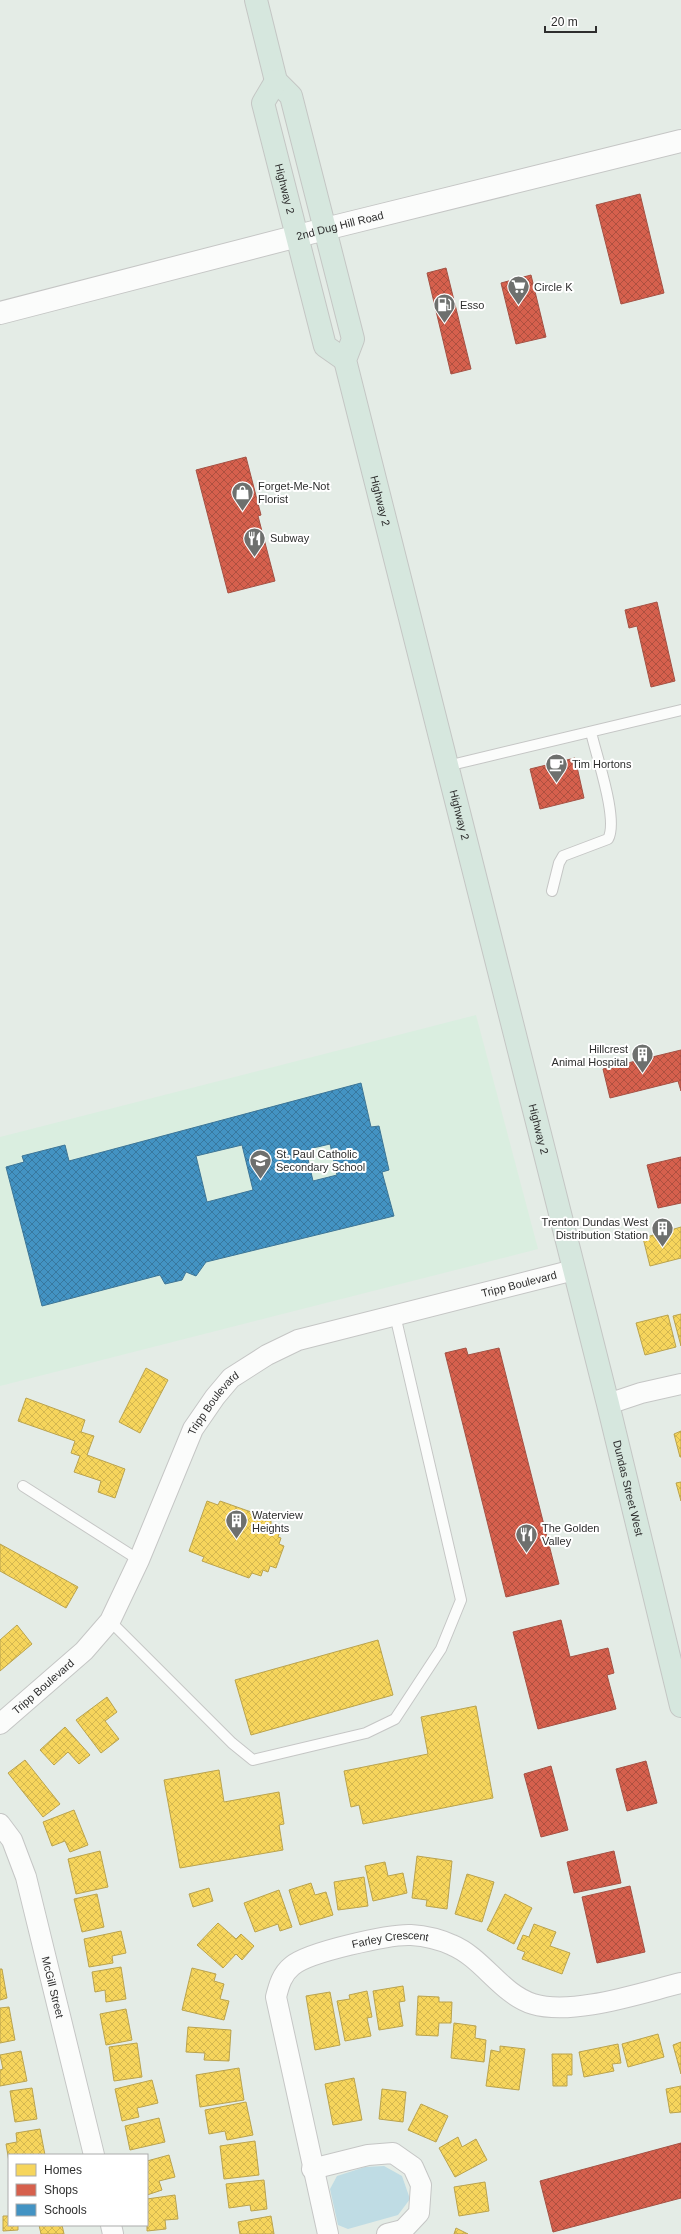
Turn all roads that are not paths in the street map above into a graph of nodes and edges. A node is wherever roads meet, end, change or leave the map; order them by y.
1 (256, 0) edge
2 (276, 81) junction
3 (681, 141) edge
4 (325, 229) junction
5 (297, 236) junction
6 (0, 313) edge
7 (345, 360) junction
8 (681, 710) edge
9 (591, 732) junction
10 (448, 766) junction
11 (552, 891) dead end
12 (574, 1270) junction
13 (395, 1314) junction
14 (681, 1384) edge
15 (608, 1404) junction
16 (23, 1486) dead end
17 (140, 1560) junction
18 (110, 1622) junction
19 (681, 1706) edge
20 (0, 1724) edge
21 (0, 1824) edge
22 (681, 1983) edge
23 (94, 2154) edge
24 (312, 2169) junction
25 (328, 2234) edge
26 (387, 2234) edge

1 - 2 main road
2 - 4 main road
2 - 5 main road, Highway 2
3 - 4 street, 2nd Dug Hill Road
4 - 5 street, 2nd Dug Hill Road
4 - 7 main road
5 - 6 street, 2nd Dug Hill Road
5 - 7 main road, Highway 2
7 - 10 main road, Highway 2
8 - 9 lane
9 - 10 lane
9 - 11 lane
10 - 12 main road, Highway 2
12 - 13 street, Tripp Boulevard
12 - 15 main road, Dundas Street West
13 - 17 street, Tripp Boulevard
13 - 18 lane
14 - 15 street
15 - 19 main road, Dundas Street West
16 - 17 lane
17 - 18 street, Tripp Boulevard
18 - 20 street, Tripp Boulevard
21 - 23 street, McGill Street
22 - 24 street, Farley Crescent
24 - 25 street, Farley Crescent
24 - 26 street

